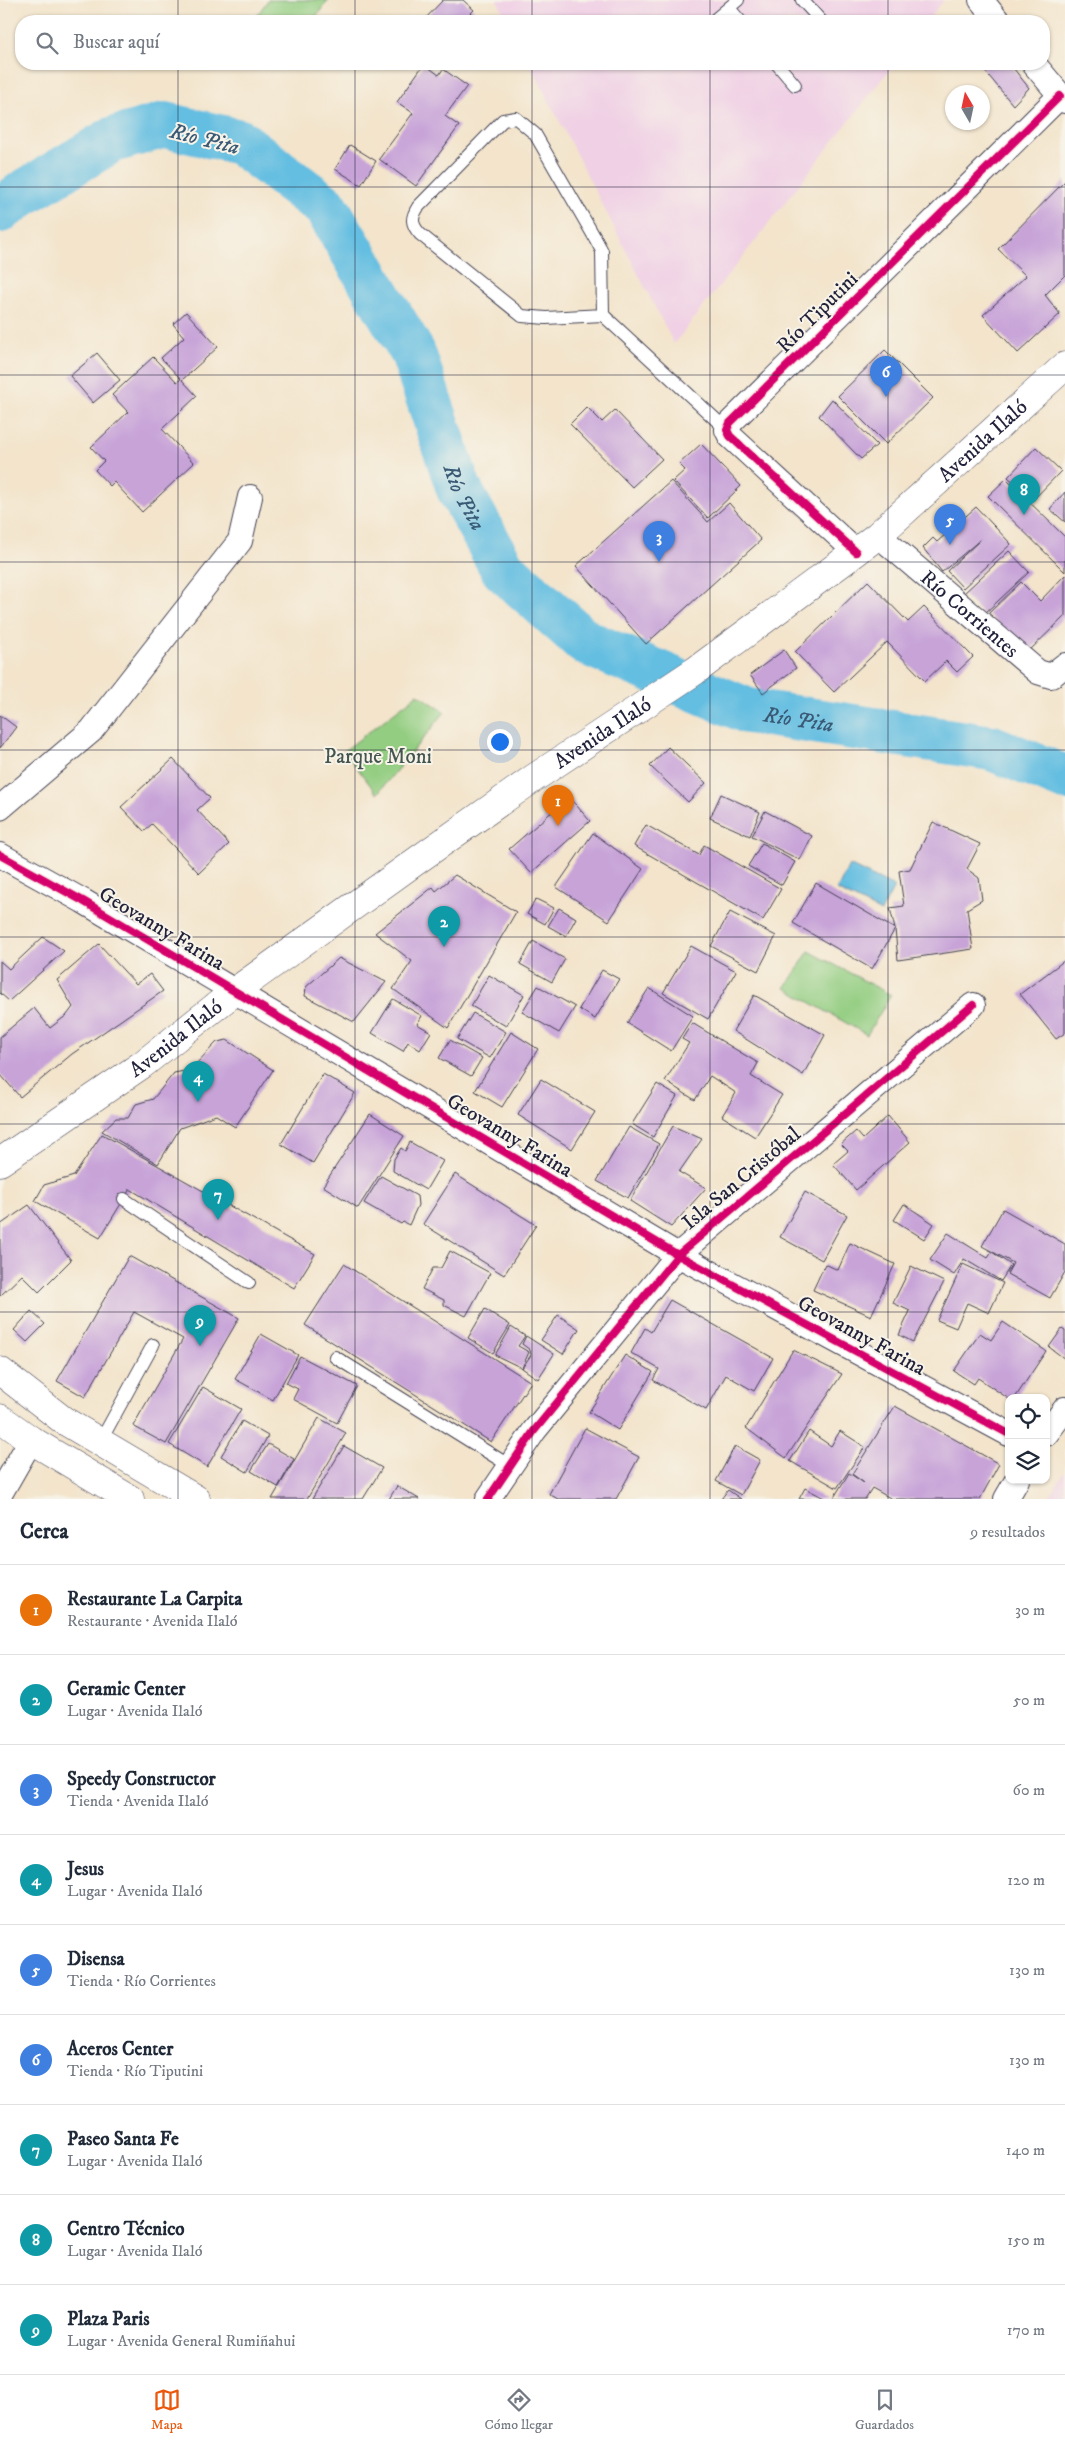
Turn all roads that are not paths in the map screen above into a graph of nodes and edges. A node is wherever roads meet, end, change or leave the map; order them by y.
1 (802, 0) edge
2 (980, 0) edge
3 (734, 4) edge
4 (720, 15) edge
5 (816, 15) edge
6 (993, 15) edge
7 (781, 70) edge
8 (1039, 70) edge
9 (795, 85) dead end
10 (1063, 99) edge
11 (603, 315) junction
12 (1065, 366) edge
13 (727, 430) junction
14 (250, 497) dead end
15 (878, 535) junction
16 (856, 552) junction
17 (1065, 666) edge
18 (0, 808) edge
19 (0, 855) edge
20 (234, 992) junction
21 (972, 1006) dead end
22 (0, 1162) edge
23 (124, 1199) dead end
24 (678, 1255) junction
25 (249, 1283) dead end
26 (153, 1345) dead end
27 (335, 1357) dead end
28 (0, 1371) edge
29 (1065, 1409) edge
30 (0, 1418) edge
31 (1050, 1429) edge
32 (1005, 1432) edge
33 (31, 1440) junction
34 (100, 1442) junction
35 (510, 1466) junction
36 (1015, 1484) edge
37 (0, 1494) edge
38 (130, 1499) edge
39 (196, 1499) edge
40 (488, 1499) edge
41 (1006, 1499) edge

1 - 5 lane
2 - 6 street
3 - 4 lane
7 - 9 lane
8 - 10 street
10 - 13 street, Río Tiputini
11 - 11 lane
11 - 13 lane
12 - 15 main road, Avenida Ilaló
13 - 16 street
14 - 18 street
15 - 16 main road, Avenida Ilaló
15 - 17 street, Río Corrientes
16 - 20 main road, Avenida Ilaló
19 - 20 street, Geovanny Farina
20 - 22 main road, Avenida Ilaló
20 - 24 street, Geovanny Farina
21 - 24 street, Isla San Cristóbal
23 - 25 lane
24 - 32 street, Geovanny Farina
24 - 35 street, Isla San Cristóbal
26 - 34 lane
27 - 35 lane
28 - 34 main road
29 - 31 street
30 - 33 main road
33 - 37 street
33 - 38 main road
34 - 39 main road
35 - 40 street, Isla San Cristóbal
36 - 41 street

